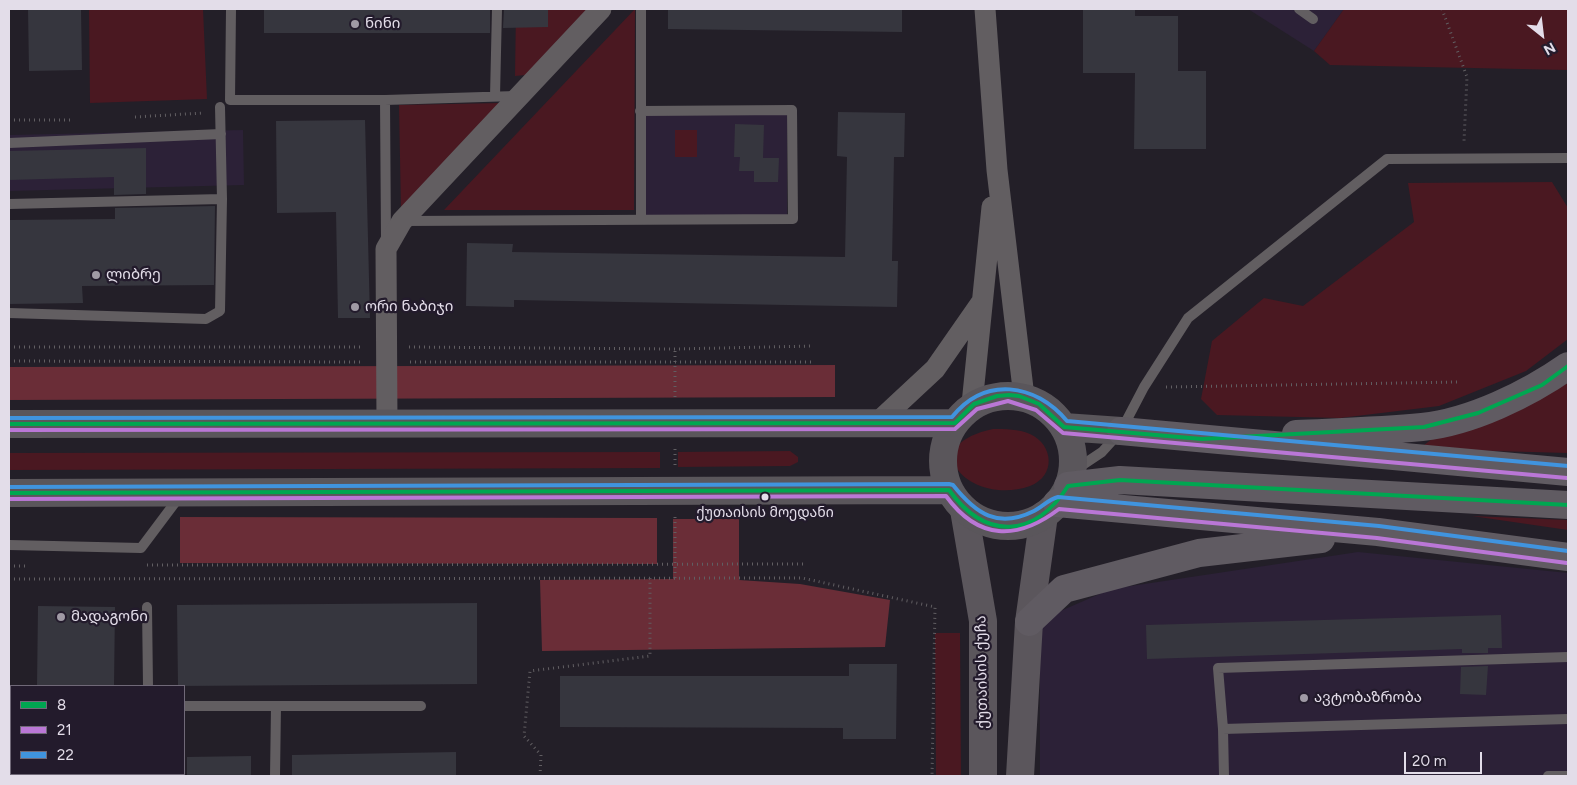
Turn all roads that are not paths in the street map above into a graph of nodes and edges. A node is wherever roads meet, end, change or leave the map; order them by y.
1 (231, 9) edge
2 (498, 9) edge
3 (601, 9) edge
4 (641, 9) edge
5 (985, 9) edge
6 (1299, 9) edge
7 (1313, 19) dead end
8 (520, 95) junction
9 (496, 96) junction
10 (385, 100) junction
11 (220, 107) road end
12 (640, 111) junction
13 (221, 134) junction
14 (9, 143) edge
15 (1568, 158) edge
16 (997, 170) junction
17 (222, 199) junction
18 (9, 204) edge
19 (640, 220) junction
20 (402, 221) junction
21 (386, 249) junction
22 (982, 302) junction
23 (9, 313) edge
24 (1568, 366) edge
25 (1024, 396) junction
26 (964, 414) junction
27 (387, 423) junction
28 (877, 423) junction
29 (9, 424) edge
30 (1064, 427) junction
31 (1121, 431) junction
32 (1202, 439) junction
33 (1568, 472) edge
34 (183, 492) junction
35 (9, 493) edge
36 (1060, 494) junction
37 (956, 500) junction
38 (1568, 504) edge
39 (1378, 532) junction
40 (9, 545) edge
41 (1568, 557) edge
42 (147, 607) dead end
43 (1029, 622) junction
44 (1568, 657) edge
45 (148, 685) edge
46 (185, 706) edge
47 (276, 706) junction
48 (421, 706) dead end
49 (1568, 719) edge
50 (1223, 729) junction
51 (275, 776) edge
52 (983, 776) edge
53 (1020, 776) edge
54 (1224, 776) edge
55 (1548, 776) edge
56 (1568, 776) edge

1 - 10 lane
2 - 9 lane
3 - 8 street
4 - 12 lane
5 - 16 street
6 - 7 lane
8 - 9 lane
8 - 20 street
9 - 10 lane
10 - 21 lane
11 - 13 lane
12 - 19 lane
12 - 19 lane
13 - 14 lane
13 - 17 lane
15 - 31 lane
16 - 22 street
16 - 25 street
17 - 18 lane
17 - 23 lane
19 - 20 lane
20 - 21 street
21 - 27 street
22 - 26 street
22 - 28 street
24 - 32 highway
25 - 26 main road
25 - 30 main road
26 - 28 main road
26 - 37 main road
27 - 28 main road
27 - 29 main road
30 - 31 main road
30 - 36 main road
31 - 32 highway
31 - 36 lane
32 - 33 highway
34 - 35 main road
34 - 37 main road
34 - 40 lane
36 - 37 main road
36 - 38 highway
36 - 39 highway
36 - 43 street
37 - 52 street, ქუთაისის ქუჩა
39 - 41 highway
39 - 43 highway
42 - 45 lane
43 - 53 street
44 - 50 lane
46 - 47 lane
47 - 48 lane
47 - 51 lane
49 - 50 lane
50 - 54 lane
55 - 56 lane

